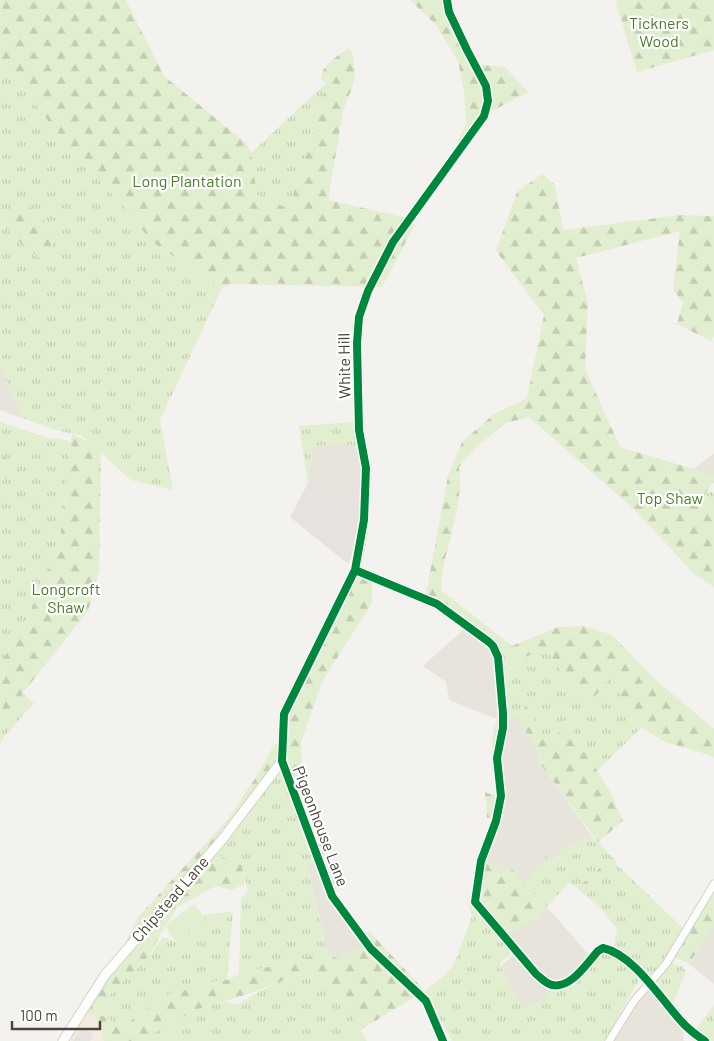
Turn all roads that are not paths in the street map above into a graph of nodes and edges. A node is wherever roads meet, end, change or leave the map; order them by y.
1 (447, 0) edge
2 (355, 570) junction
3 (282, 761) junction
4 (714, 884) edge
5 (649, 983) junction
6 (63, 1041) edge
7 (443, 1041) edge
8 (609, 1041) edge
9 (705, 1041) edge

1 - 2 street, White Hill
2 - 3 street, White Hill
2 - 5 street
3 - 6 street, Chipstead Lane
3 - 7 street, Pigeonhouse Lane
4 - 5 street
5 - 8 street
5 - 9 street

